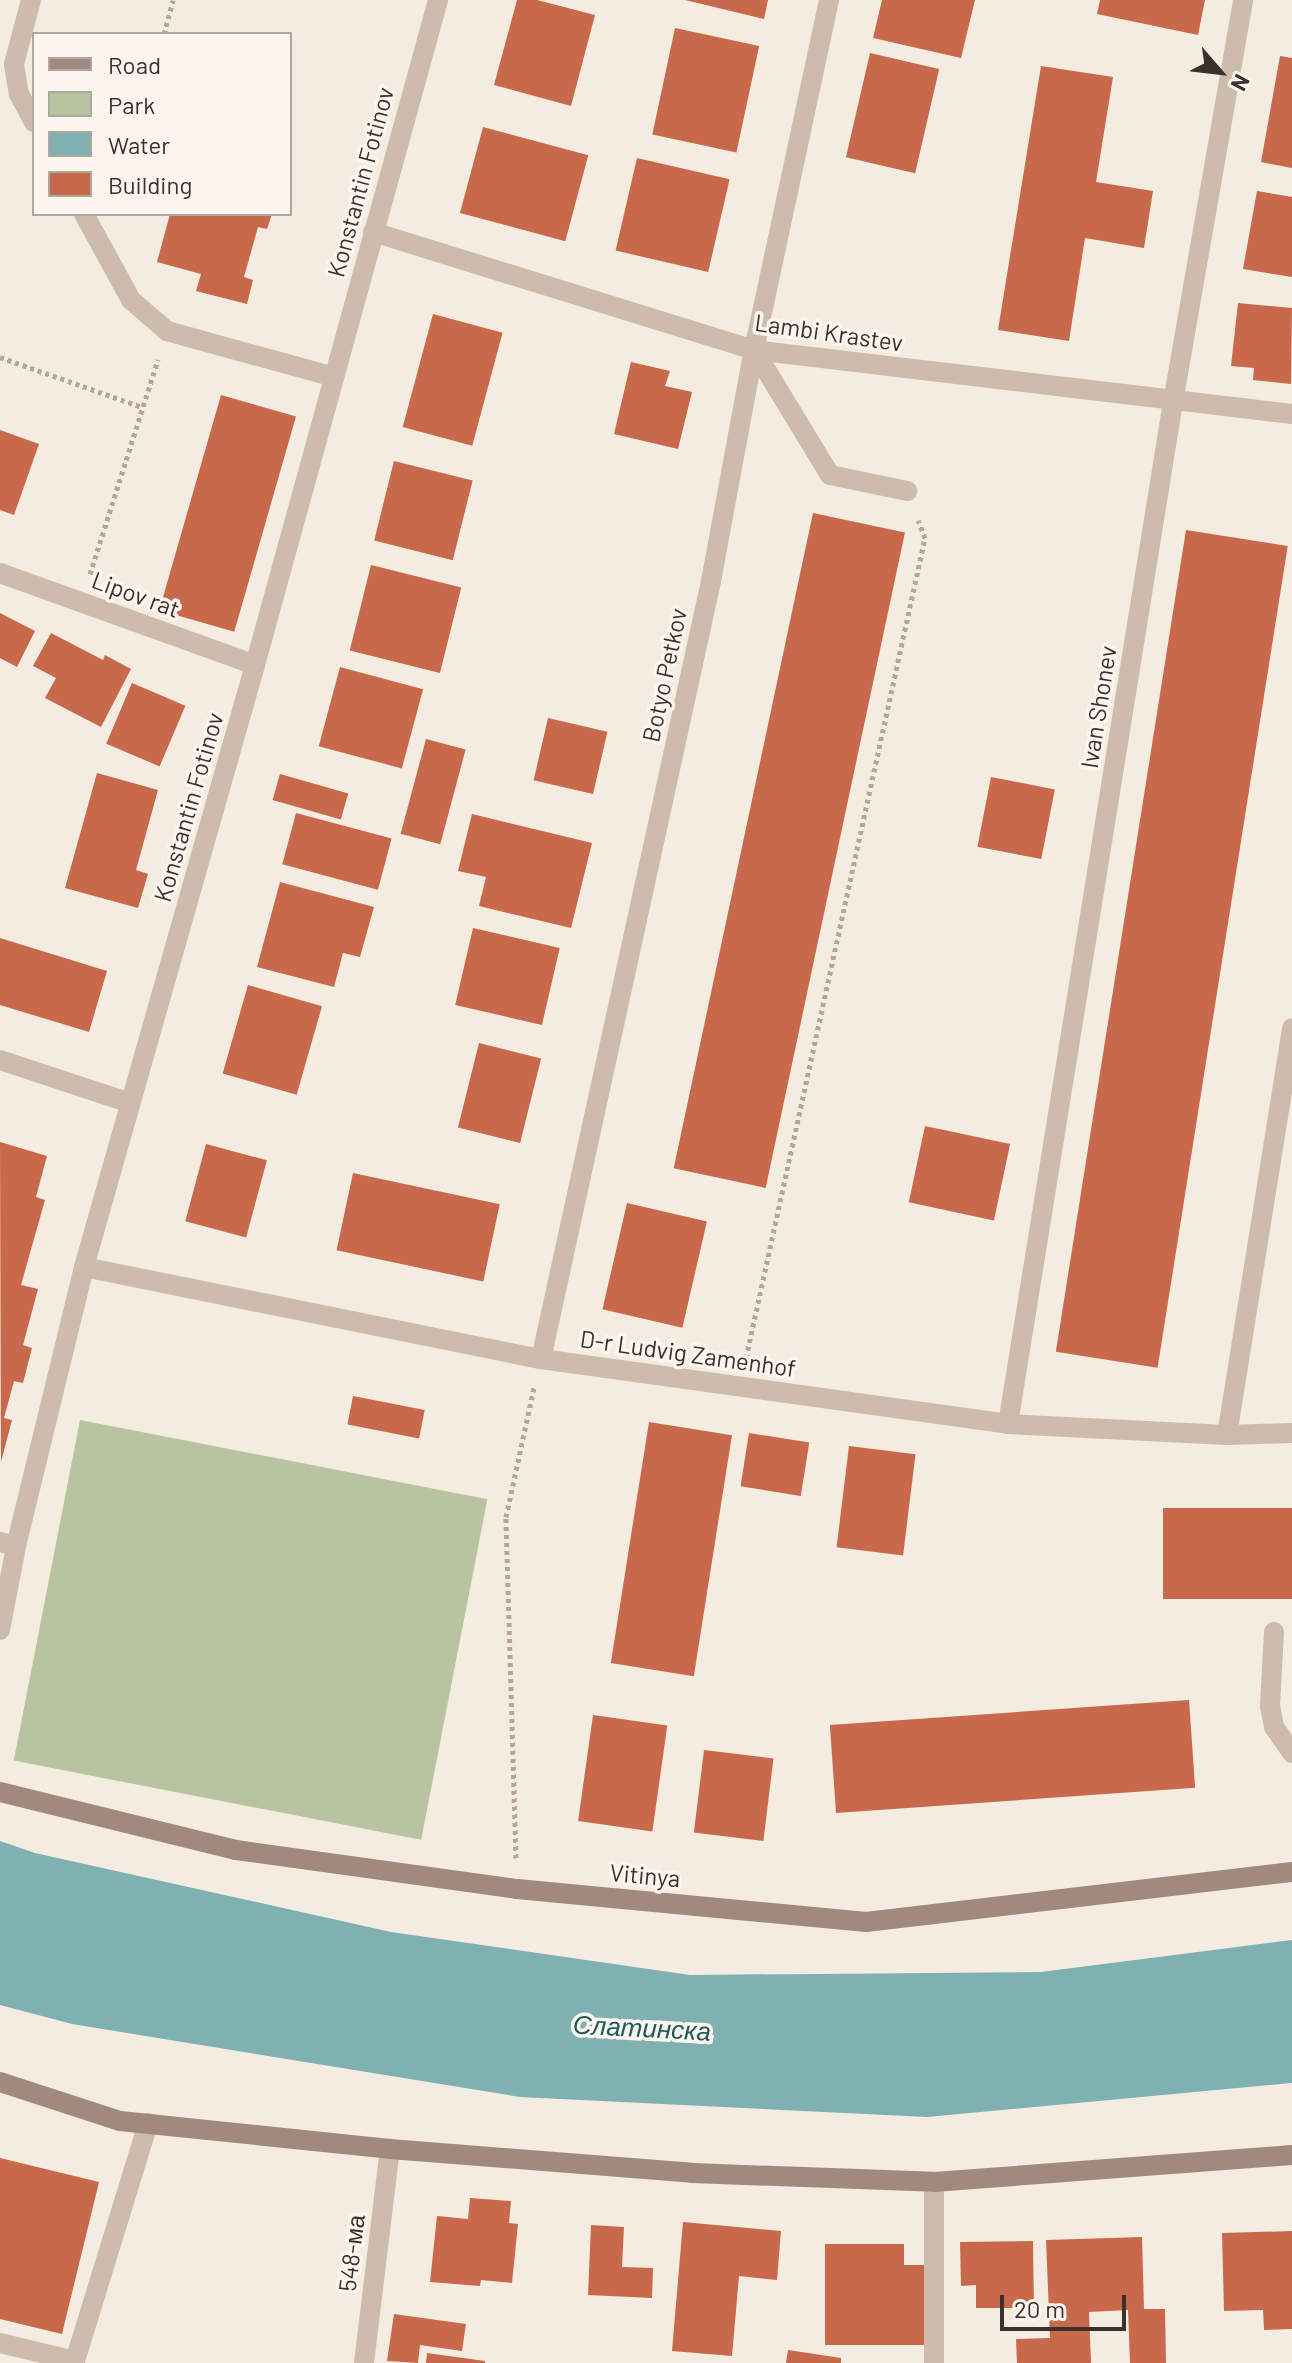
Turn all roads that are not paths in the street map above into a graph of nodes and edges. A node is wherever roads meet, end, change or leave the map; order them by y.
1 (31, 0) edge
2 (438, 0) edge
3 (829, 0) edge
4 (1243, 0) edge
5 (32, 118) edge
6 (85, 216) edge
7 (373, 232) junction
8 (754, 350) junction
9 (334, 377) junction
10 (1173, 402) junction
11 (1292, 414) edge
12 (907, 491) road end
13 (0, 573) edge
14 (255, 665) junction
15 (1292, 1028) edge
16 (0, 1060) edge
17 (130, 1103) junction
18 (84, 1267) junction
19 (541, 1359) junction
20 (1008, 1424) junction
21 (1292, 1433) edge
22 (1227, 1435) junction
23 (8, 1544) edge
24 (0, 1630) edge
25 (1274, 1632) dead end
26 (1292, 1753) edge
27 (0, 1792) edge
28 (1292, 1872) edge
29 (0, 2082) edge
30 (148, 2123) junction
31 (390, 2149) junction
32 (1292, 2155) edge
33 (934, 2182) junction
34 (0, 2343) edge
35 (364, 2363) edge
36 (934, 2363) edge

1 - 5 street
2 - 7 street, Konstantin Fotinov
3 - 8 street, Botyo Petkov
4 - 10 street, Ivan Shonev
6 - 9 street
7 - 8 street, Lambi Krastev
7 - 9 street, Konstantin Fotinov
8 - 10 street, Lambi Krastev
8 - 12 street
8 - 19 street, Botyo Petkov
9 - 14 street, Konstantin Fotinov
10 - 11 street, Lambi Krastev
10 - 20 street, Ivan Shonev
13 - 14 street, Lipov rat
14 - 17 street, Konstantin Fotinov
15 - 22 street
16 - 17 street
17 - 18 street, Konstantin Fotinov
18 - 19 street, D-r Ludvig Zamenhof
18 - 23 street, Konstantin Fotinov
19 - 20 street, D-r Ludvig Zamenhof
20 - 22 street, D-r Ludvig Zamenhof
21 - 22 street, D-r Ludvig Zamenhof
23 - 24 street, Konstantin Fotinov
25 - 26 street
27 - 28 street, Vitinya
29 - 30 street
30 - 31 street
30 - 34 street
31 - 33 street
31 - 35 street, 548-ма
32 - 33 street
33 - 36 street

